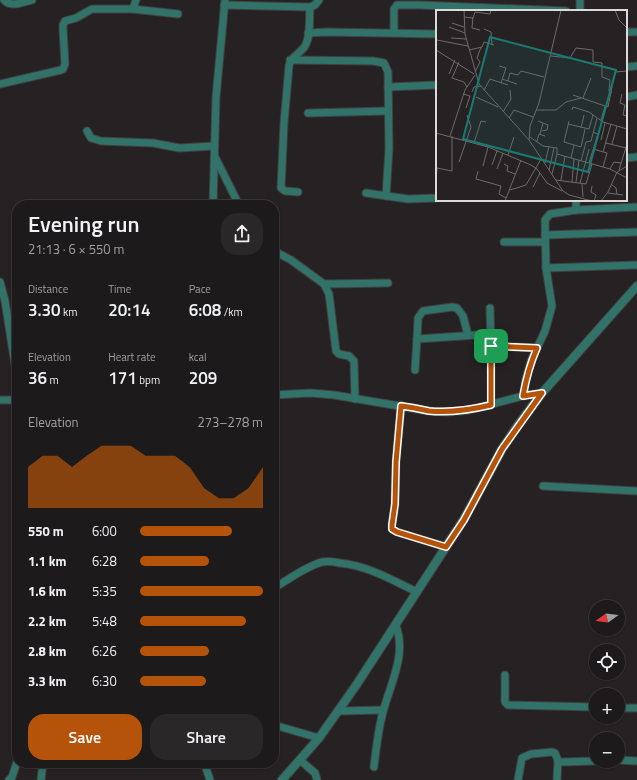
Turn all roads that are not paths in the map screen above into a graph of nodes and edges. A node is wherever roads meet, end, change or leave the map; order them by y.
1 (4, 0) edge
2 (32, 0) edge
3 (136, 0) edge
4 (319, 0) edge
5 (492, 0) edge
6 (224, 3) edge
7 (310, 7) junction
8 (492, 8) junction
9 (133, 9) junction
10 (541, 10) edge
11 (178, 14) dead end
12 (308, 32) junction
13 (394, 34) junction
14 (436, 34) edge
15 (290, 60) junction
16 (637, 66) edge
17 (627, 67) edge
18 (0, 84) edge
19 (436, 84) edge
20 (388, 87) junction
21 (637, 95) edge
22 (627, 97) edge
23 (388, 111) junction
24 (308, 113) dead end
25 (87, 131) dead end
26 (214, 146) junction
27 (214, 156) junction
28 (637, 157) edge
29 (627, 158) edge
30 (298, 192) dead end
31 (366, 193) dead end
32 (386, 196) junction
33 (436, 198) edge
34 (213, 200) edge
35 (236, 200) edge
36 (576, 201) edge
37 (637, 207) edge
38 (576, 210) junction
39 (637, 232) edge
40 (545, 239) junction
41 (504, 242) dead end
42 (279, 254) edge
43 (637, 265) edge
44 (546, 268) junction
45 (0, 282) edge
46 (388, 283) dead end
47 (324, 284) junction
48 (637, 286) edge
49 (634, 295) edge
50 (490, 308) dead end
51 (468, 335) junction
52 (417, 338) junction
53 (491, 338) junction
54 (12, 345) edge
55 (491, 346) junction
56 (537, 348) junction
57 (415, 370) dead end
58 (542, 393) junction
59 (279, 395) edge
60 (523, 396) junction
61 (355, 398) junction
62 (0, 400) edge
63 (12, 400) edge
64 (491, 405) junction
65 (401, 406) junction
66 (543, 486) dead end
67 (637, 491) edge
68 (446, 547) junction
69 (279, 585) dead end
70 (417, 592) junction
71 (396, 626) junction
72 (505, 675) dead end
73 (589, 707) edge
74 (625, 708) edge
75 (637, 708) edge
76 (383, 710) junction
77 (339, 711) junction
78 (279, 726) edge
79 (319, 738) junction
80 (300, 760) junction
81 (625, 760) edge
82 (558, 761) junction
83 (589, 761) edge
84 (637, 761) edge
85 (374, 767) dead end
86 (15, 768) edge
87 (42, 768) edge
88 (206, 768) dead end
89 (9, 780) edge
90 (41, 780) edge
91 (210, 780) edge
92 (282, 780) edge
93 (317, 780) edge
94 (518, 780) edge
95 (556, 780) edge

1 - 2 street
3 - 9 street
4 - 7 street
5 - 8 street
6 - 7 street
6 - 26 street
7 - 12 street
8 - 10 street
8 - 13 street
9 - 11 street
9 - 18 street
12 - 13 street
12 - 15 street
13 - 14 street
15 - 20 street
15 - 30 street
16 - 17 street
19 - 20 street
20 - 23 street
21 - 22 street
23 - 24 street
23 - 32 street
25 - 26 street
26 - 27 street
27 - 34 street
27 - 35 street
28 - 29 street
31 - 32 street
32 - 33 street
36 - 38 street
37 - 38 street
38 - 40 street
39 - 40 street
40 - 41 street
40 - 44 street
42 - 47 street
43 - 44 street
44 - 56 street
45 - 54 street
46 - 47 street
47 - 61 street
48 - 49 street
49 - 58 street
50 - 53 street
51 - 52 street
51 - 52 street
51 - 53 street
52 - 57 street
53 - 55 street
55 - 56 street
55 - 64 street
56 - 60 street
58 - 60 street
58 - 68 street
59 - 61 street
60 - 64 street
61 - 65 street
62 - 63 street
64 - 65 street
65 - 68 street
66 - 67 street
68 - 70 street
69 - 70 street
70 - 71 street
71 - 76 street
71 - 77 street
72 - 73 street
74 - 75 street
76 - 77 street
76 - 85 street
77 - 79 street
78 - 79 street
79 - 80 street
80 - 92 street
80 - 93 street
81 - 84 street
82 - 83 street
82 - 94 street
82 - 95 street
86 - 89 street
87 - 90 street
88 - 91 street

